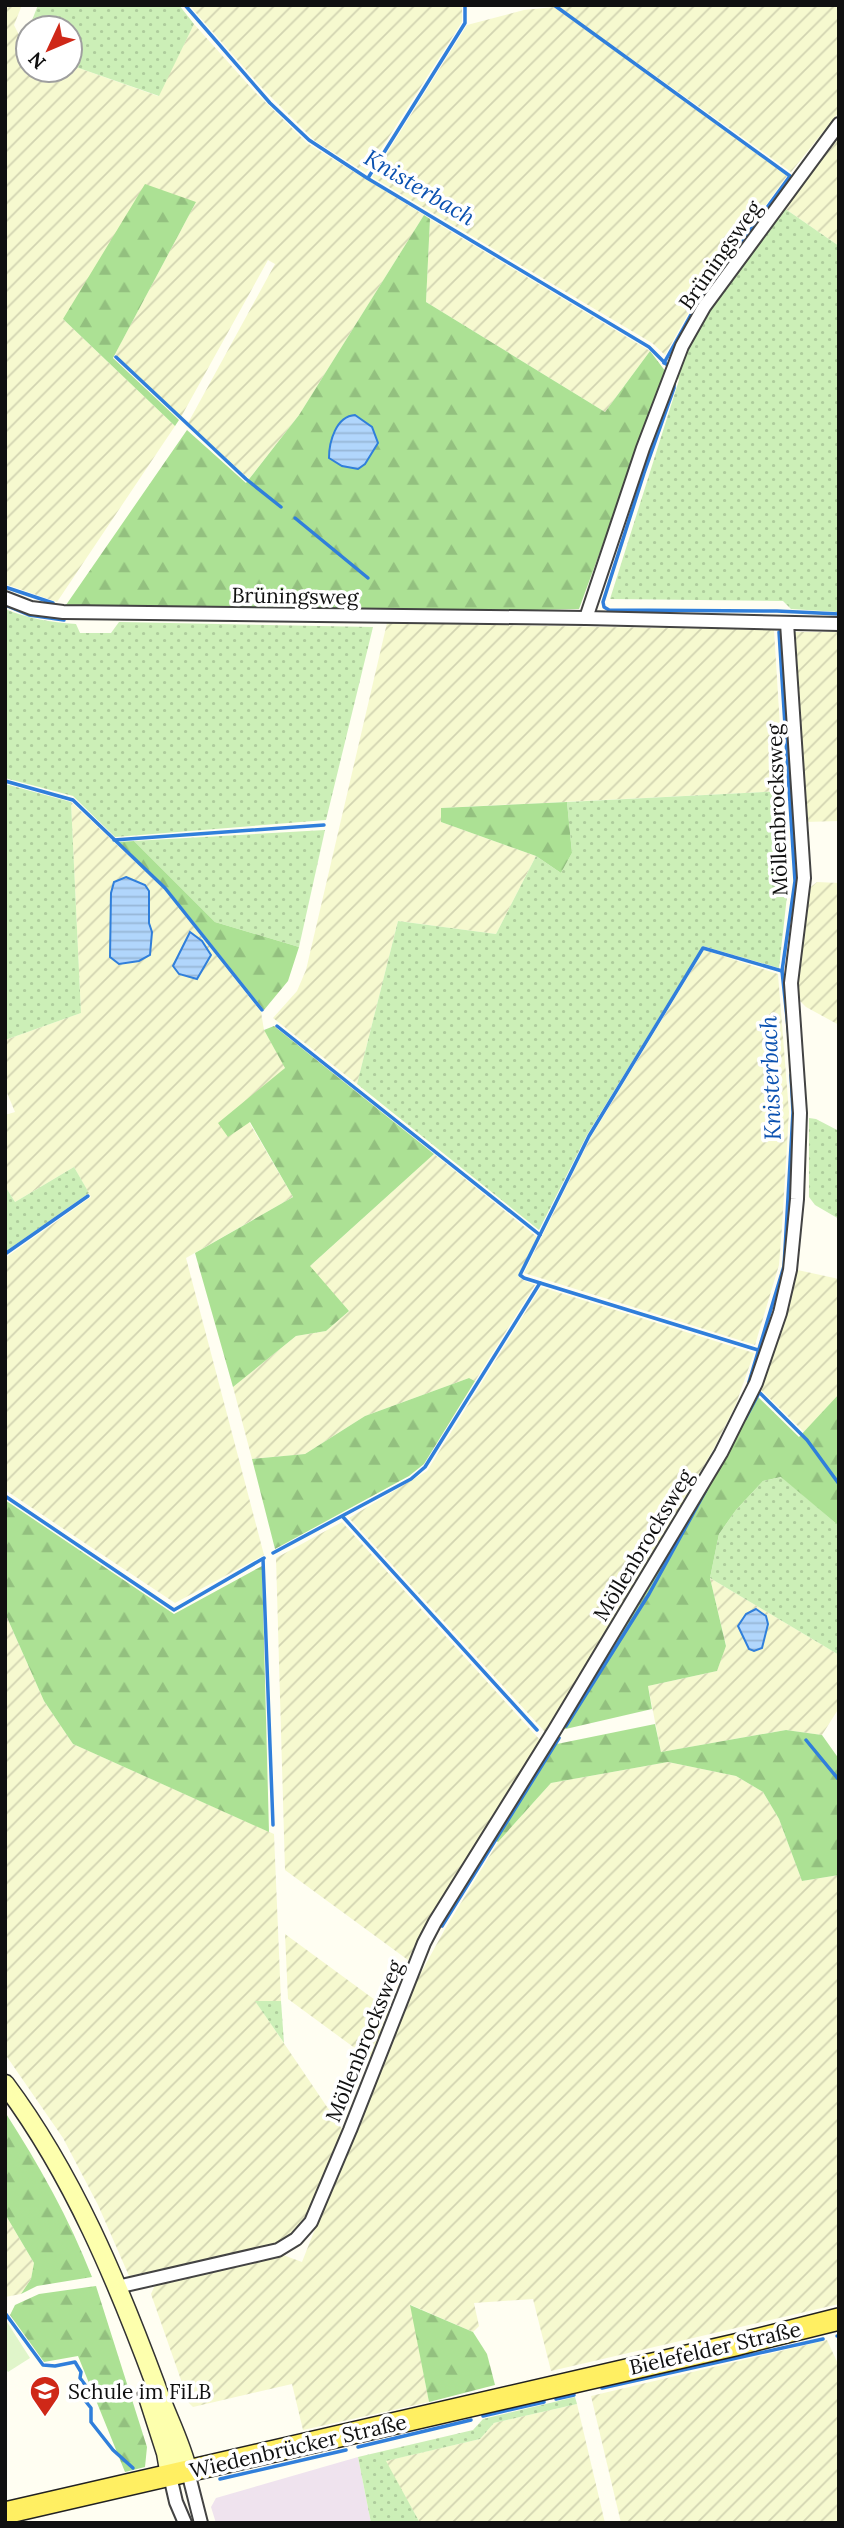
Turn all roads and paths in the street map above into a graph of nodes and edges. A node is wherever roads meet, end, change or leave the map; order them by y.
1 (839, 124) edge
2 (5, 598) edge
3 (586, 618) junction
4 (787, 623) junction
5 (839, 624) edge
6 (5, 2084) edge
7 (118, 2290) junction
8 (839, 2319) edge
9 (592, 2377) joint
10 (179, 2474) junction
11 (5, 2513) edge
12 (184, 2523) edge
13 (201, 2523) edge

1 - 3 street, Brüningsweg
2 - 3 street, Brüningsweg
3 - 4 street, Brüningsweg
4 - 5 street, Brüningsweg
4 - 7 street, Möllenbrocksweg
6 - 7 main road
7 - 10 main road
8 - 9 main road, Bielefelder Straße
9 - 10 main road, Wiedenbrücker Straße
10 - 11 main road, Wiedenbrücker Straße
10 - 12 street
10 - 13 street

